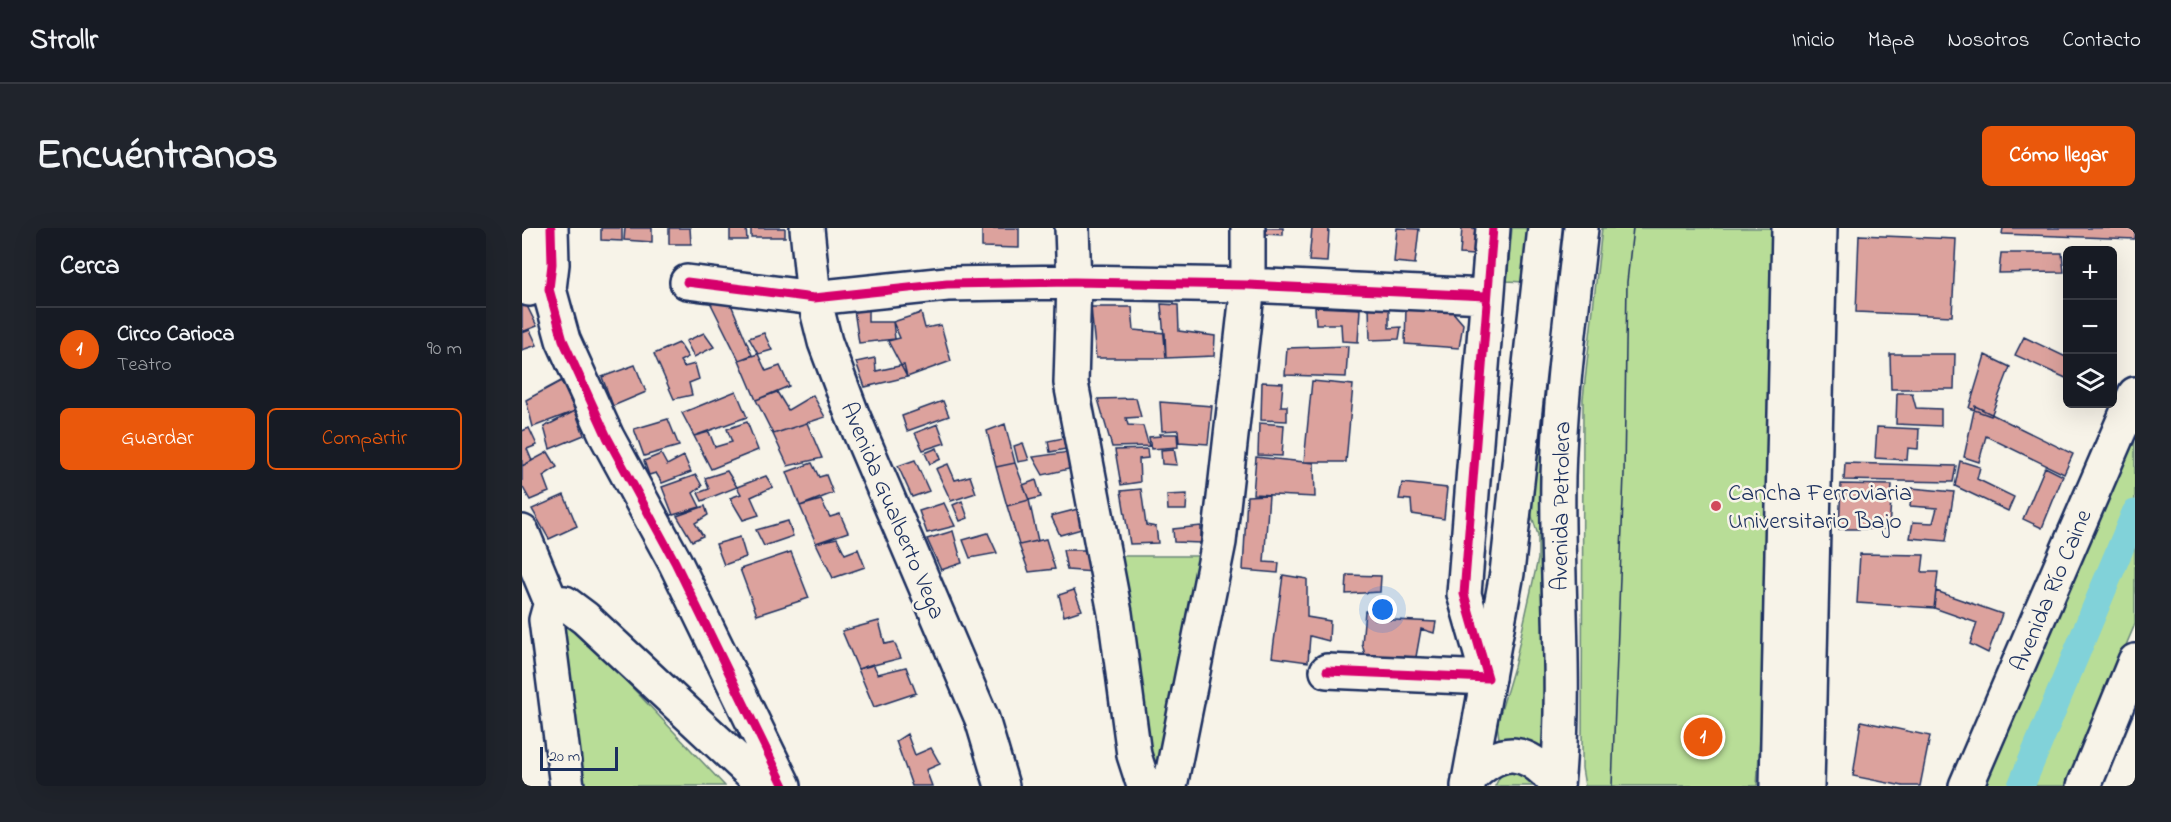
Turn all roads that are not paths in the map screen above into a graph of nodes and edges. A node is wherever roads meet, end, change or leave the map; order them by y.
1 (523, 228) edge
2 (551, 228) edge
3 (807, 228) edge
4 (1072, 228) edge
5 (1248, 228) edge
6 (1493, 228) edge
7 (1545, 228) edge
8 (1581, 228) edge
9 (1789, 228) edge
10 (1820, 228) edge
11 (687, 282) dead end
12 (1074, 282) junction
13 (1248, 285) junction
14 (533, 288) edge
15 (1486, 296) junction
16 (814, 298) junction
17 (2135, 394) edge
18 (522, 532) edge
19 (550, 602) junction
20 (2135, 661) edge
21 (1327, 671) dead end
22 (1488, 678) junction
23 (1469, 782) edge
24 (1558, 785) edge
25 (567, 786) edge
26 (765, 786) edge
27 (784, 786) edge
28 (1002, 786) edge
29 (1144, 786) edge
30 (1170, 786) edge
31 (1777, 786) edge
32 (1807, 786) edge
33 (1966, 786) edge
34 (2084, 786) edge

1 - 14 main road
2 - 14 main road
3 - 16 main road, Avenida Gualberto Vega
4 - 12 main road
5 - 13 main road
6 - 15 main road
7 - 22 main road, Avenida Petrolera
8 - 24 main road, Avenida Petrolera
9 - 31 main road
10 - 32 main road
11 - 16 main road
12 - 13 main road
12 - 16 main road
12 - 29 main road
13 - 15 main road
13 - 30 main road
14 - 27 main road
15 - 22 main road
16 - 28 main road, Avenida Gualberto Vega
17 - 33 main road, Avenida Río Caine
18 - 19 main road
19 - 25 main road
19 - 26 main road
20 - 34 main road
21 - 22 main road
22 - 23 main road, Avenida Petrolera
23 - 24 main road

